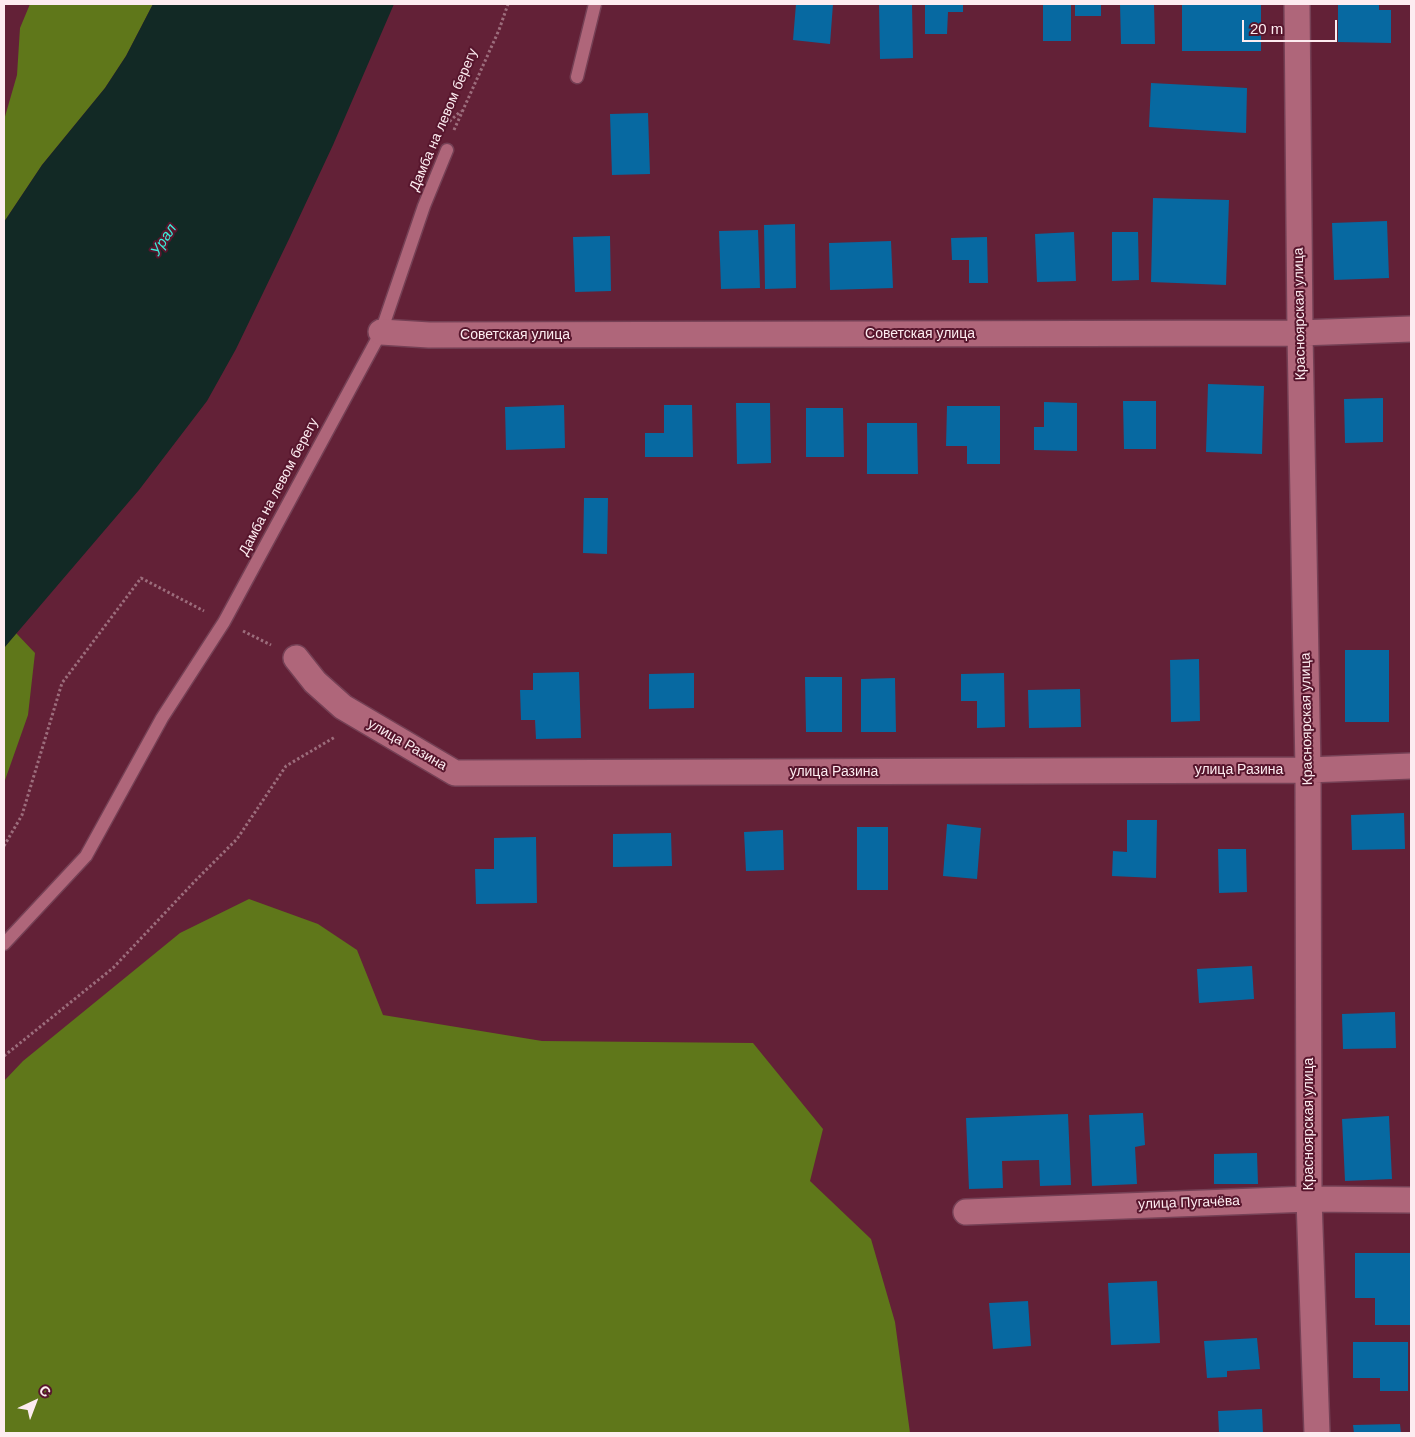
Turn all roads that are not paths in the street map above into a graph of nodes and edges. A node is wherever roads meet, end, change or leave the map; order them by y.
1 (595, 4) edge
2 (1297, 4) edge
3 (577, 77) dead end
4 (447, 150) road end
5 (1411, 329) edge
6 (381, 332) junction
7 (1300, 333) junction
8 (296, 658) road end
9 (1411, 766) edge
10 (1308, 770) junction
11 (4, 944) edge
12 (1309, 1199) junction
13 (1411, 1200) edge
14 (966, 1212) dead end
15 (1317, 1433) edge

1 - 3 lane
2 - 7 street, Красноярская улица
4 - 6 lane, Дамба на левом берегу
5 - 7 street, Советская улица
6 - 7 street, Советская улица
6 - 11 lane, Дамба на левом берегу
7 - 10 street, Красноярская улица
8 - 10 street, улица Разина
9 - 10 street, улица Разина
10 - 12 street, Красноярская улица
12 - 13 street, улица Пугачёва
12 - 14 street, улица Пугачёва
12 - 15 street, Красноярская улица

